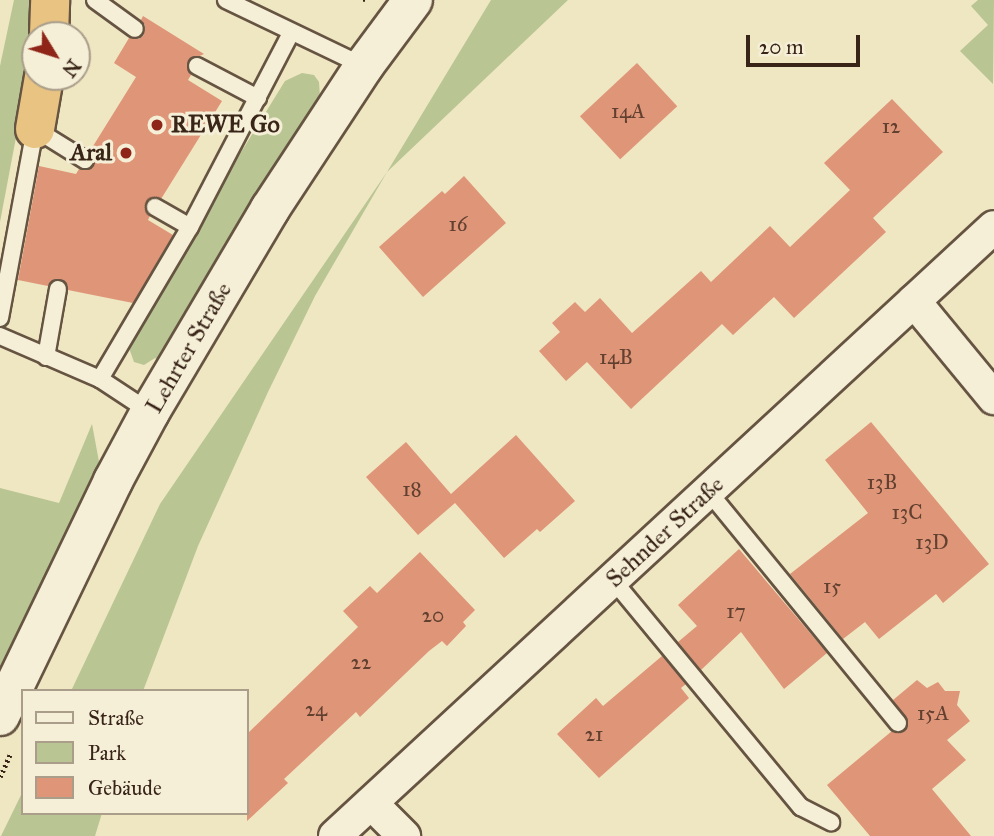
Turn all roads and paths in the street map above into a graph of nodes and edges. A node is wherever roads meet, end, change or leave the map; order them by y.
1 (50, 0) edge
2 (96, 0) edge
3 (226, 0) edge
4 (413, 0) edge
5 (49, 21) edge
6 (135, 29) dead end
7 (291, 33) junction
8 (197, 66) dead end
9 (364, 66) junction
10 (42, 91) edge
11 (258, 98) junction
12 (35, 129) junction
13 (85, 160) dead end
14 (155, 207) dead end
15 (190, 227) junction
16 (994, 227) edge
17 (58, 289) dead end
18 (914, 301) junction
19 (0, 318) edge
20 (0, 336) edge
21 (46, 357) junction
22 (100, 379) junction
23 (994, 398) edge
24 (150, 412) junction
25 (708, 491) junction
26 (612, 580) junction
27 (0, 716) edge
28 (898, 723) dead end
29 (372, 803) junction
30 (831, 822) dead end
31 (335, 836) edge
32 (404, 836) edge

1 - 5 highway
2 - 6 lane
3 - 7 lane
4 - 9 main road, Lehrter Straße
7 - 9 lane
7 - 11 lane
8 - 11 lane
9 - 24 main road, Lehrter Straße
10 - 12 highway
11 - 15 lane
12 - 13 lane
12 - 19 lane
14 - 15 lane
15 - 22 lane
16 - 18 street, Sehnder Straße
17 - 21 lane
18 - 23 street
18 - 25 street, Sehnder Straße
20 - 21 lane
21 - 22 lane
22 - 24 lane
24 - 27 main road, Lehrter Straße
25 - 26 street, Sehnder Straße
25 - 28 lane
26 - 29 street, Sehnder Straße
26 - 30 lane
29 - 31 street, Sehnder Straße
29 - 32 street

